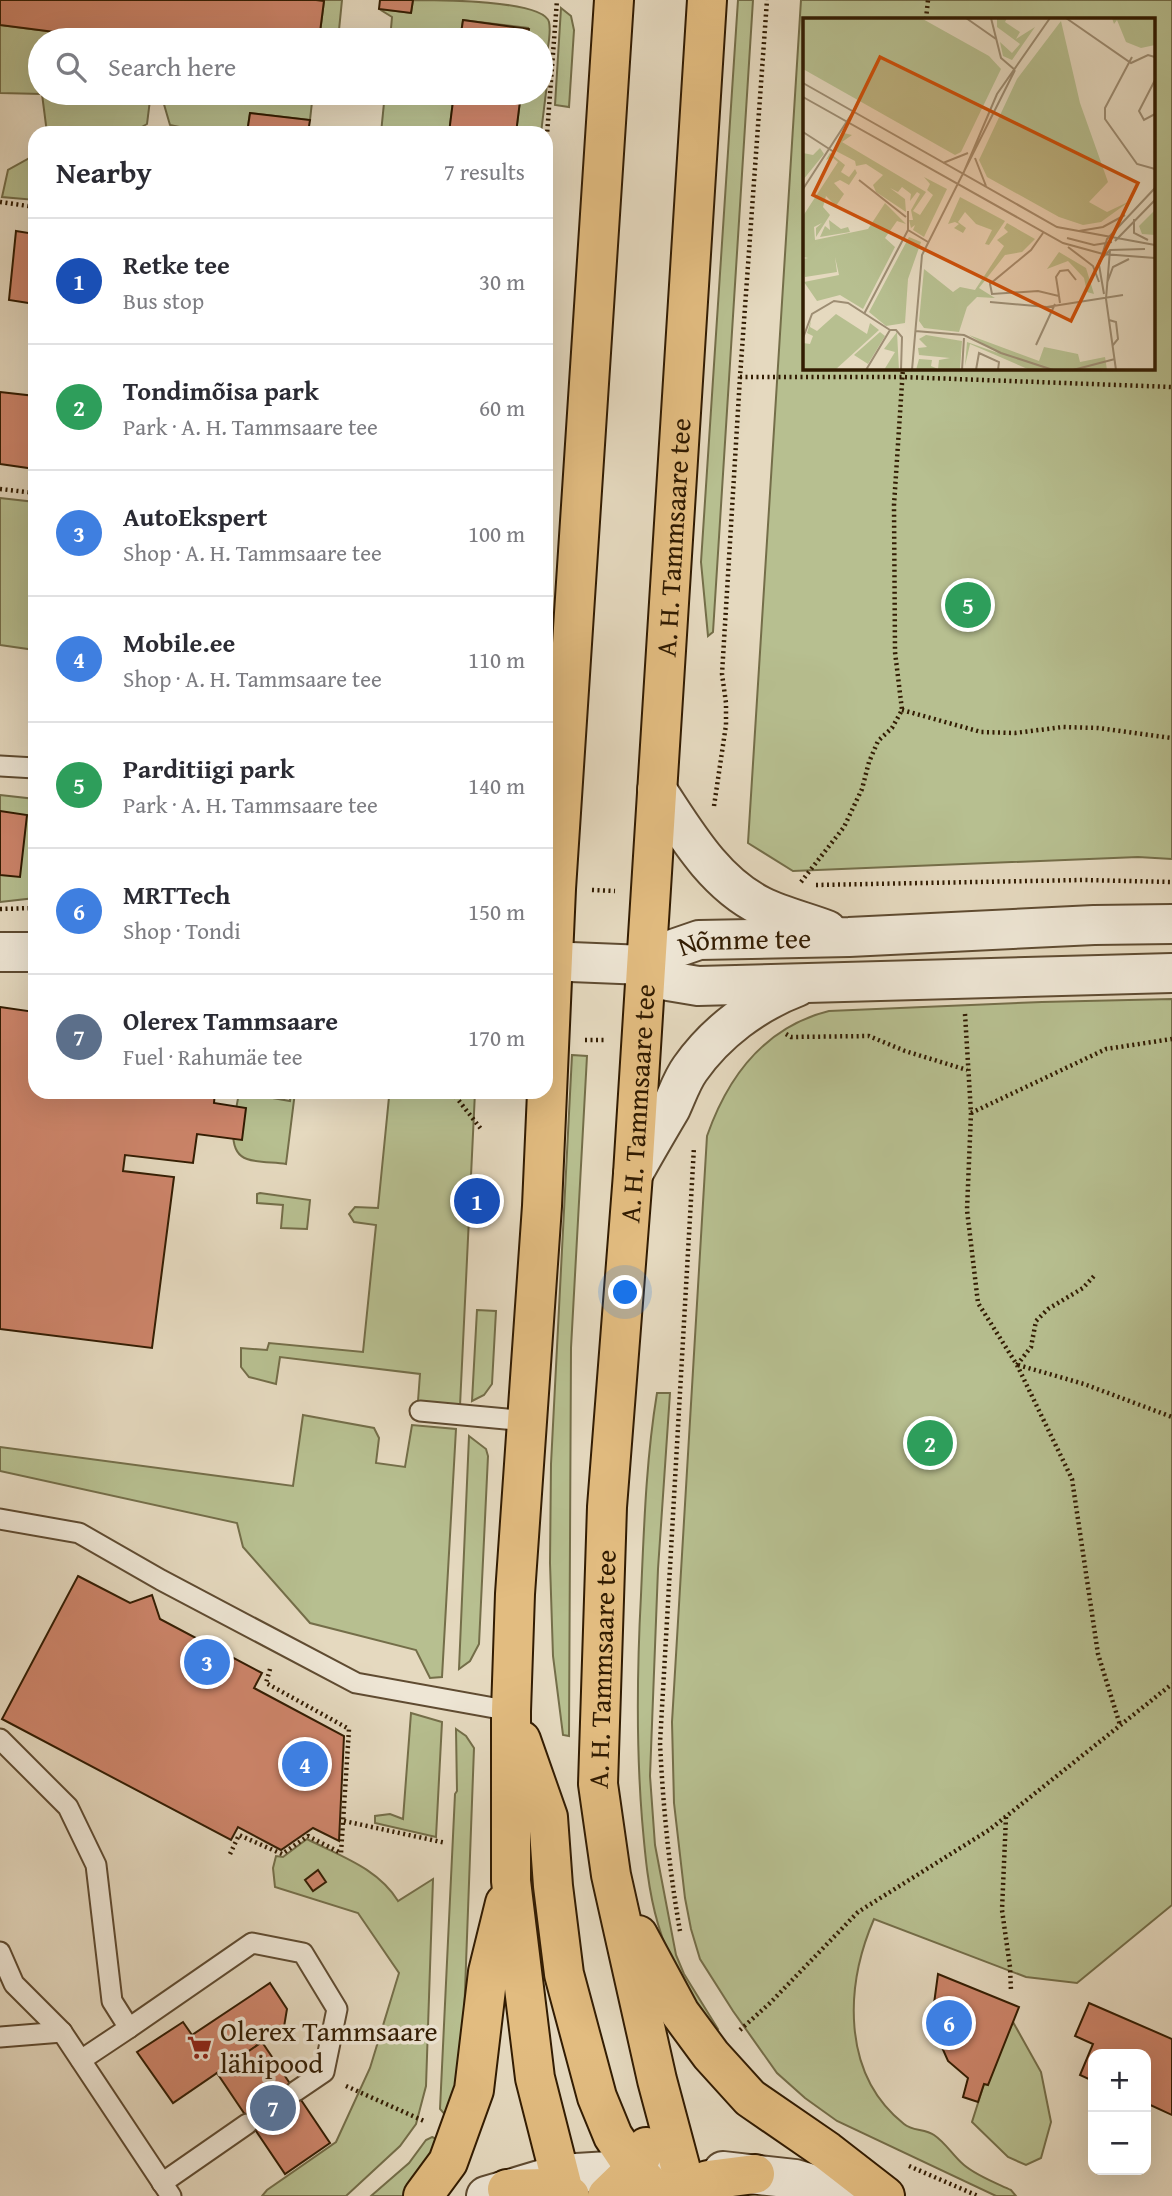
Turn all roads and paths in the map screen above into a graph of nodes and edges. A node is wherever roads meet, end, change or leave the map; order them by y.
1 (557, 0) edge
2 (614, 0) edge
3 (707, 0) edge
4 (767, 0) edge
5 (928, 0) edge
6 (926, 18) edge
7 (553, 50) edge
8 (549, 105) edge
9 (548, 126) edge
10 (0, 202) edge
11 (28, 206) edge
12 (903, 369) edge
13 (740, 377) junction
14 (902, 377) junction
15 (1172, 387) edge
16 (0, 489) edge
17 (28, 492) edge
18 (902, 710) junction
19 (1172, 738) edge
20 (0, 766) edge
21 (28, 768) edge
22 (656, 789) junction
23 (714, 811) dead end
24 (1172, 882) edge
25 (603, 891) dead end
26 (616, 891) dead end
27 (28, 908) edge
28 (0, 909) edge
29 (553, 921) edge
30 (1172, 924) edge
31 (849, 937) junction
32 (28, 951) edge
33 (0, 952) edge
34 (553, 962) edge
35 (645, 965) junction
36 (1172, 973) edge
37 (810, 982) junction
38 (965, 1009) dead end
39 (781, 1031) dead end
40 (1172, 1039) edge
41 (967, 1070) junction
42 (457, 1099) edge
43 (546, 1099) edge
44 (971, 1112) junction
45 (481, 1129) dead end
46 (694, 1137) dead end
47 (633, 1174) junction
48 (1095, 1275) dead end
49 (1017, 1365) junction
50 (420, 1411) dead end
51 (1172, 1417) edge
52 (527, 1421) junction
53 (0, 1519) edge
54 (279, 1643) junction
55 (1172, 1684) edge
56 (511, 1711) junction
57 (1120, 1725) junction
58 (0, 1739) edge
59 (1006, 1816) junction
60 (344, 1821) junction
61 (446, 1843) dead end
62 (230, 1854) dead end
63 (611, 1875) junction
64 (511, 1881) junction
65 (682, 1939) dead end
66 (0, 1952) edge
67 (1011, 1992) dead end
68 (129, 2028) junction
69 (62, 2032) junction
70 (732, 2036) dead end
71 (0, 2038) edge
72 (81, 2060) junction
73 (320, 2075) junction
74 (657, 2080) junction
75 (296, 2091) dead end
76 (428, 2123) dead end
77 (247, 2124) dead end
78 (635, 2169) junction
79 (755, 2174) joint
80 (676, 2189) edge
81 (167, 2190) edge
82 (565, 2190) edge
83 (497, 2193) edge
84 (423, 2196) edge
85 (607, 2196) edge
86 (852, 2196) edge
87 (885, 2196) edge

1 - 7 path
2 - 29 main road
3 - 22 main road, A. H. Tammsaare tee
4 - 13 path
5 - 6 path
8 - 9 path
10 - 11 path
12 - 14 path
13 - 14 path
13 - 23 path
14 - 15 path
14 - 18 path
16 - 17 path
18 - 19 path
18 - 24 path
20 - 21 lane
22 - 31 street
22 - 35 main road, A. H. Tammsaare tee
25 - 26 path
27 - 28 path
30 - 31 street, Nõmme tee
31 - 35 street, Nõmme tee
32 - 33 street
34 - 35 street
35 - 37 street, Nõmme tee
35 - 47 main road, A. H. Tammsaare tee
36 - 37 street, Nõmme tee
37 - 47 street
38 - 41 path
39 - 41 path
40 - 44 path
41 - 44 path
42 - 45 path
43 - 52 main road
44 - 49 path
46 - 65 path
47 - 63 main road, A. H. Tammsaare tee
48 - 49 path
49 - 51 path
49 - 57 path
50 - 52 lane
52 - 56 main road
53 - 54 lane
54 - 56 lane
54 - 60 path
55 - 57 path
56 - 64 main road
56 - 78 main road
57 - 59 path
58 - 68 lane
59 - 67 path
59 - 70 path
60 - 61 path
60 - 62 path
63 - 74 main road, A. H. Tammsaare tee
63 - 87 main road
64 - 82 main road
64 - 84 main road
66 - 69 lane
68 - 72 lane
68 - 73 lane
69 - 71 lane
69 - 72 lane
72 - 81 lane
73 - 75 lane
73 - 76 path
74 - 78 main road
74 - 80 main road, A. H. Tammsaare tee
77 - 81 lane
78 - 80 main road
78 - 82 street
78 - 85 main road
79 - 80 main road
79 - 86 street
82 - 83 main road

